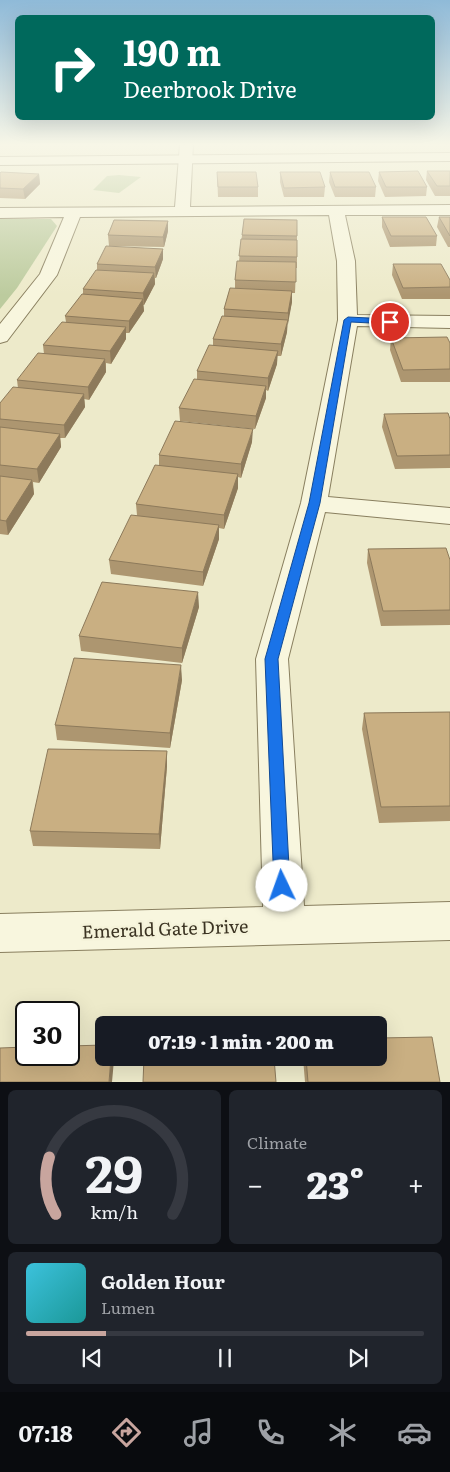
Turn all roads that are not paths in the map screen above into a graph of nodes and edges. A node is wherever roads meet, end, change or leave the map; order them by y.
1 (183, 194) edge
2 (450, 210) edge
3 (336, 211) junction
4 (0, 213) edge
5 (182, 213) junction
6 (74, 214) junction
7 (348, 320) junction
8 (450, 322) edge
9 (0, 337) edge
10 (314, 503) junction
11 (450, 516) edge
12 (450, 921) edge
13 (284, 924) junction
14 (0, 934) edge

1 - 5 street
2 - 3 street
3 - 5 street
3 - 7 street
4 - 6 street
5 - 6 street
6 - 9 street
7 - 8 street
7 - 10 street
10 - 11 street
10 - 13 street
12 - 13 street, Emerald Gate Drive
13 - 14 street, Emerald Gate Drive

